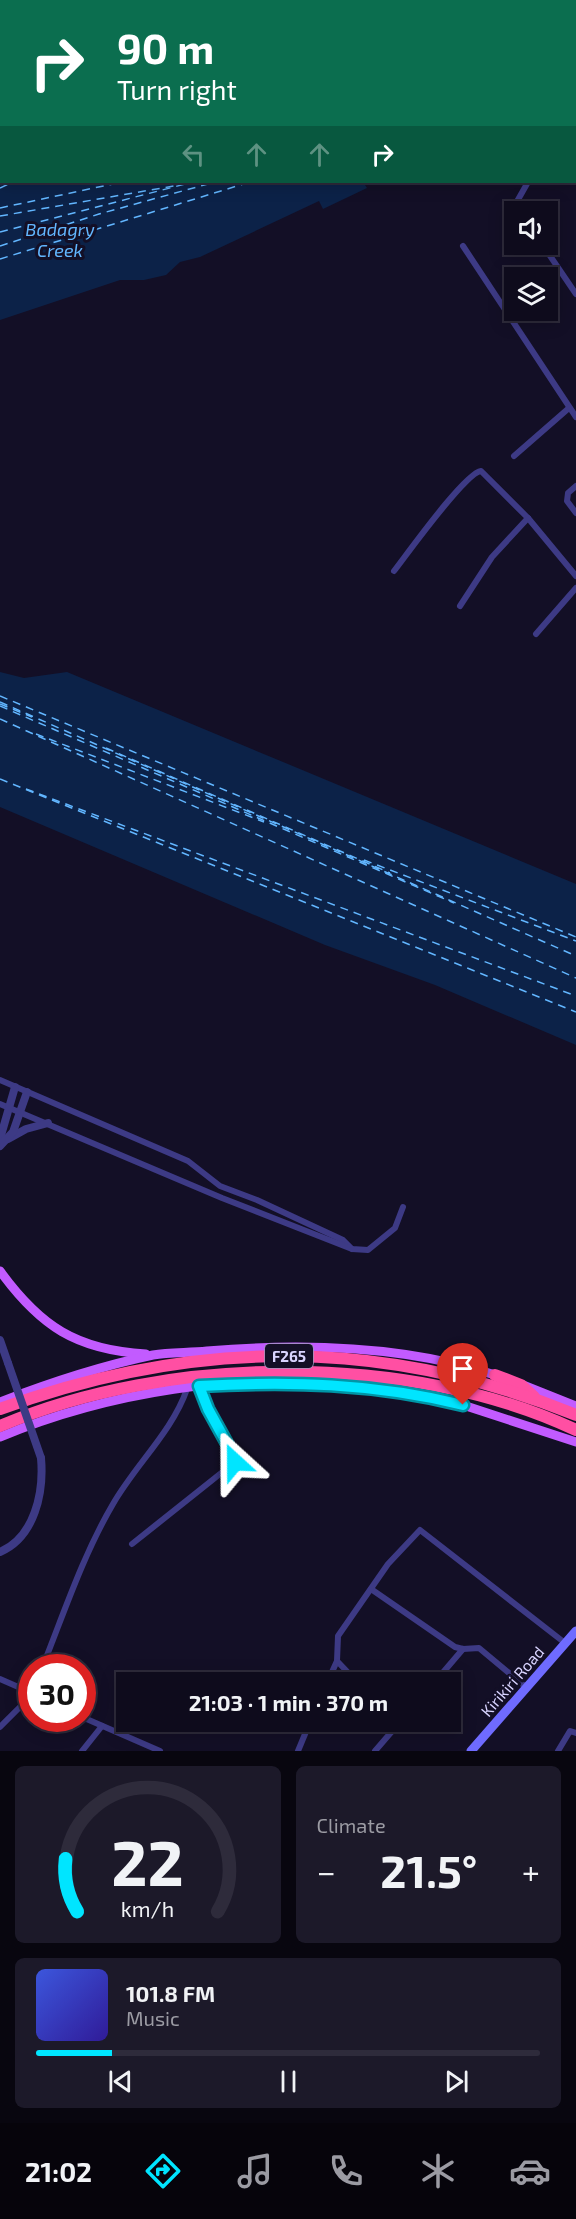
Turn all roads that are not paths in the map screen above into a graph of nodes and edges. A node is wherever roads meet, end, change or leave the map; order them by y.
1 (527, 183) edge
2 (517, 201) edge
3 (463, 246) dead end
4 (549, 255) edge
5 (576, 294) edge
6 (569, 408) junction
7 (576, 417) edge
8 (514, 456) dead end
9 (576, 486) edge
10 (576, 513) edge
11 (528, 518) junction
12 (394, 571) dead end
13 (576, 576) edge
14 (576, 588) edge
15 (460, 606) dead end
16 (536, 634) dead end
17 (0, 1080) edge
18 (15, 1087) junction
19 (27, 1092) junction
20 (0, 1104) edge
21 (8, 1108) junction
22 (19, 1112) junction
23 (48, 1123) junction
24 (2, 1136) edge
25 (0, 1146) edge
26 (403, 1207) dead end
27 (352, 1249) junction
28 (0, 1271) edge
29 (0, 1340) edge
30 (154, 1355) junction
31 (175, 1358) junction
32 (351, 1380) junction
33 (494, 1380) junction
34 (390, 1384) junction
35 (199, 1386) junction
36 (187, 1389) junction
37 (536, 1395) junction
38 (0, 1402) edge
39 (576, 1406) edge
40 (0, 1409) edge
41 (576, 1415) edge
42 (0, 1426) edge
43 (576, 1430) edge
44 (0, 1437) edge
45 (576, 1442) edge
46 (132, 1544) dead end
47 (0, 1551) edge
48 (371, 1589) junction
49 (576, 1631) edge
50 (565, 1643) junction
51 (464, 1649) junction
52 (47, 1654) edge
53 (337, 1661) junction
54 (332, 1672) edge
55 (348, 1672) edge
56 (444, 1672) edge
57 (0, 1679) edge
58 (18, 1687) edge
59 (527, 1688) junction
60 (18, 1708) edge
61 (96, 1723) edge
62 (102, 1726) junction
63 (0, 1727) edge
64 (306, 1732) edge
65 (391, 1732) edge
66 (576, 1733) edge
67 (82, 1751) edge
68 (160, 1751) edge
69 (298, 1751) edge
70 (375, 1751) edge
71 (471, 1751) edge
72 (558, 1751) edge

1 - 2 street
3 - 6 street
4 - 5 street
6 - 7 street
6 - 8 street
9 - 10 street
11 - 12 street
11 - 13 street
11 - 15 street
14 - 16 street
17 - 18 street
18 - 19 street
18 - 21 street
19 - 22 street
19 - 27 street
20 - 21 street
21 - 22 street
21 - 24 street
22 - 23 street
22 - 24 street
23 - 24 street
23 - 27 street
24 - 25 street
26 - 27 street
28 - 30 main road
29 - 47 street, bridge
30 - 31 main road
30 - 38 main road
31 - 33 highway, F265
31 - 40 highway, F265
32 - 34 highway, F265
32 - 34 highway
32 - 35 main road
32 - 42 highway, F265
33 - 37 highway, F265
33 - 37 highway
34 - 43 highway, F265
34 - 45 main road
35 - 36 main road
35 - 46 street
36 - 44 main road
36 - 52 street
37 - 39 main road
37 - 41 highway, F265
48 - 50 street
48 - 51 street
48 - 53 street
49 - 50 main road, Kirikiri Road
50 - 59 main road, Kirikiri Road
51 - 56 street
51 - 59 street
53 - 54 street
53 - 55 street
57 - 58 street
59 - 71 main road, Kirikiri Road
60 - 63 street
61 - 62 street
62 - 67 street
62 - 68 street
64 - 69 street
65 - 70 street
66 - 72 street

